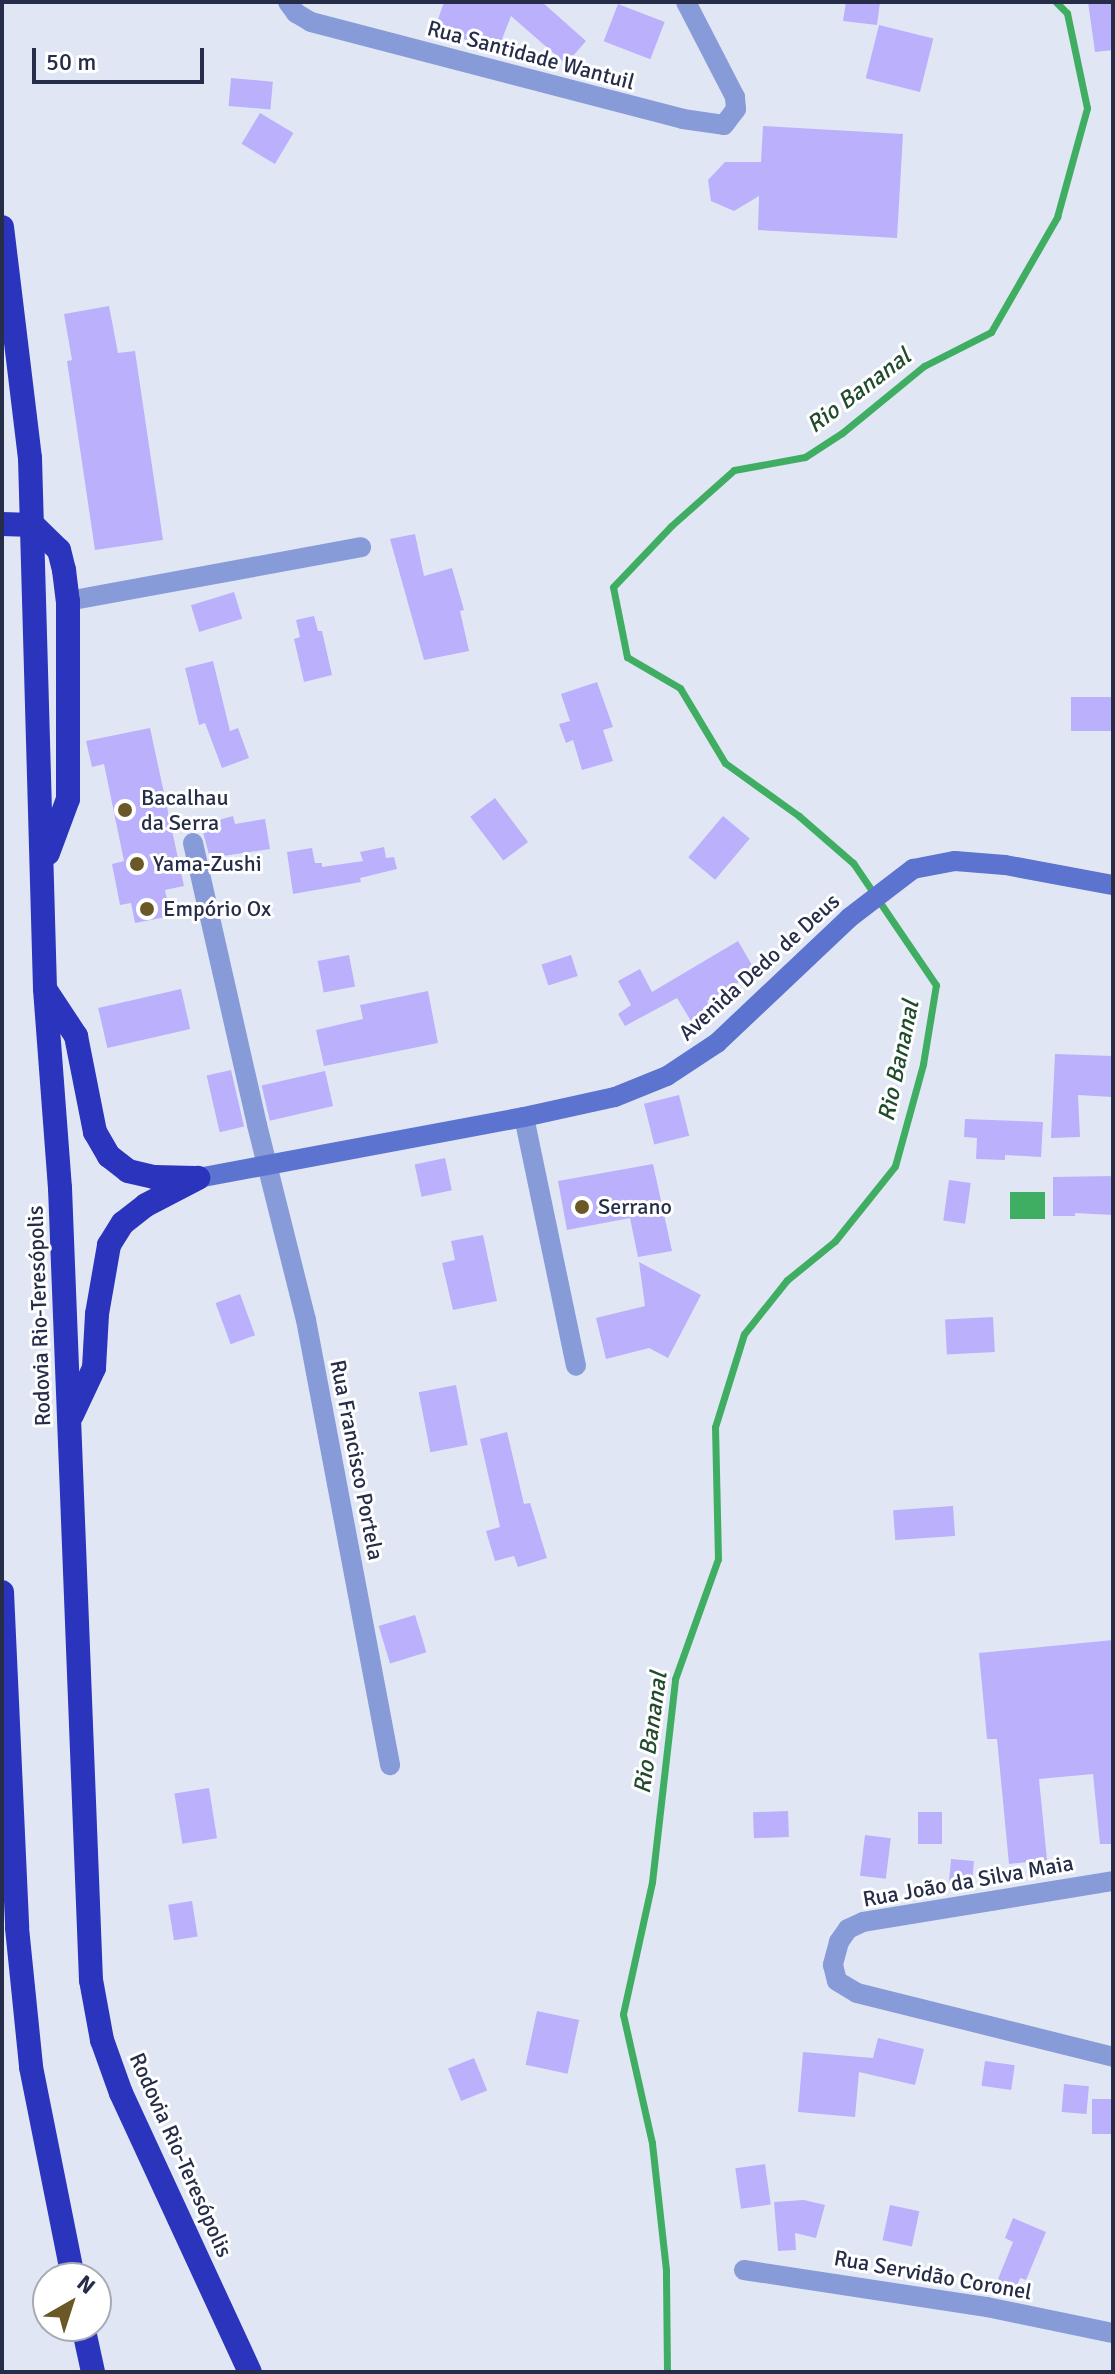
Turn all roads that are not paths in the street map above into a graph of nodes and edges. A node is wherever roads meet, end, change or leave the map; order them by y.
1 (288, 2) edge
2 (686, 2) edge
3 (2, 227) edge
4 (2, 524) edge
5 (33, 525) junction
6 (361, 547) dead end
7 (68, 601) junction
8 (193, 843) dead end
9 (44, 863) junction
10 (1113, 885) edge
11 (45, 989) junction
12 (524, 1117) junction
13 (268, 1165) junction
14 (198, 1178) junction
15 (576, 1366) dead end
16 (69, 1421) junction
17 (2, 1592) edge
18 (390, 1765) dead end
19 (7, 1838) edge
20 (1113, 1881) edge
21 (1113, 2057) edge
22 (70, 2262) edge
23 (744, 2270) dead end
24 (1113, 2333) edge
25 (86, 2342) edge
26 (93, 2372) edge
27 (250, 2372) edge

1 - 2 street, Rua Santidade Wantuil
3 - 5 highway, Rodovia Rio-Teresópolis
4 - 5 highway
5 - 7 highway
5 - 9 highway, Rodovia Rio-Teresópolis
6 - 7 street
7 - 9 highway
8 - 13 street, Rua Francisco Portela
9 - 11 highway, Rodovia Rio-Teresópolis
10 - 12 main road, Avenida Dedo de Deus
11 - 14 highway
11 - 16 highway, Rodovia Rio-Teresópolis
12 - 13 main road, Avenida Dedo de Deus
12 - 15 street
13 - 14 main road, Avenida Dedo de Deus
13 - 18 street, Rua Francisco Portela
14 - 16 highway
16 - 27 highway, Rodovia Rio-Teresópolis
17 - 19 highway
19 - 22 highway
20 - 21 street, Rua João da Silva Maia
23 - 24 street, Rua Servidão Coronel
25 - 26 highway

